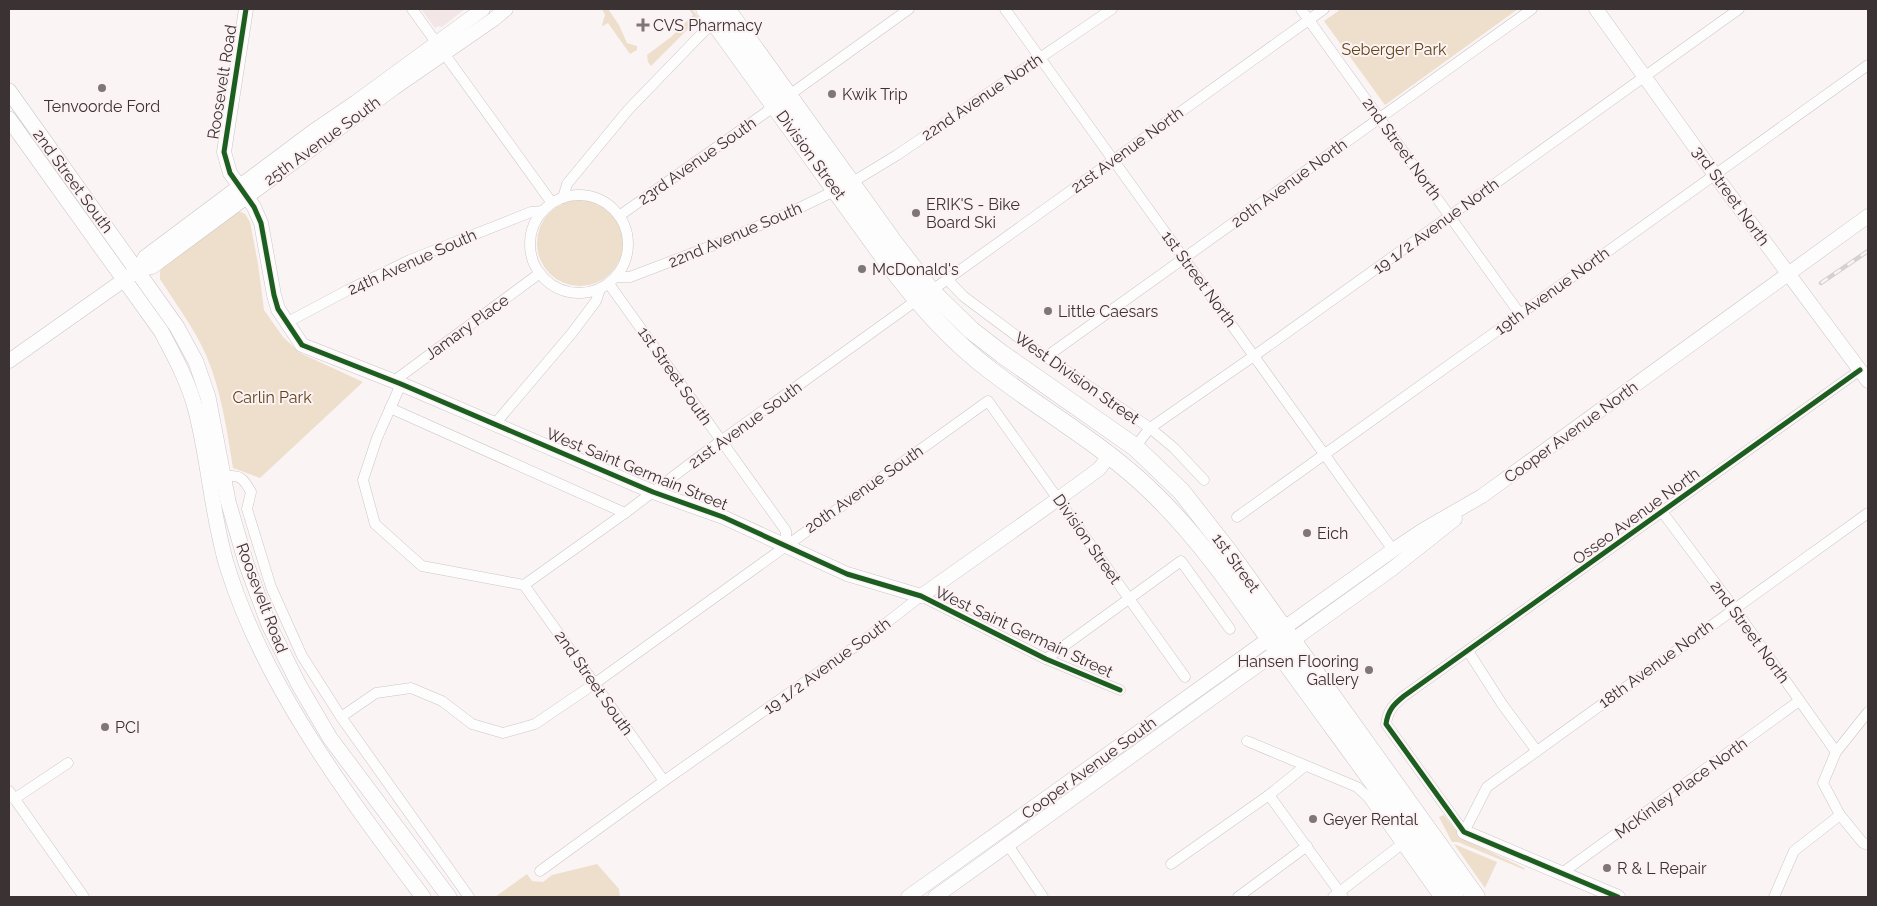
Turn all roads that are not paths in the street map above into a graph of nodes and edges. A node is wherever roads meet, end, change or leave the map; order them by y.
1 (246, 9) edge
2 (412, 9) edge
3 (484, 9) edge
4 (506, 9) edge
5 (909, 9) edge
6 (1005, 9) edge
7 (1112, 9) edge
8 (1301, 9) edge
9 (1324, 9) edge
10 (1532, 9) edge
11 (1596, 9) edge
12 (1739, 9) edge
13 (715, 13) edge
14 (1309, 20) junction
15 (441, 48) junction
16 (1040, 58) junction
17 (1868, 65) edge
18 (1644, 77) junction
19 (9, 91) edge
20 (782, 101) junction
21 (9, 118) edge
22 (1379, 118) junction
23 (1113, 160) junction
24 (1715, 175) junction
25 (843, 187) junction
26 (243, 191) junction
27 (563, 198) junction
28 (552, 204) junction
29 (543, 211) junction
30 (619, 216) junction
31 (1450, 216) junction
32 (1868, 216) edge
33 (1184, 258) junction
34 (138, 270) junction
35 (540, 274) junction
36 (1788, 275) junction
37 (947, 279) junction
38 (124, 280) junction
39 (608, 283) junction
40 (924, 296) junction
41 (1520, 314) junction
42 (286, 323) junction
43 (1254, 356) junction
44 (1046, 357) junction
45 (9, 361) edge
46 (1864, 376) edge
47 (398, 383) junction
48 (988, 401) joint
49 (390, 408) junction
50 (494, 424) junction
51 (1150, 428) junction
52 (721, 441) junction
53 (1135, 447) junction
54 (1324, 454) junction
55 (1110, 456) junction
56 (223, 476) junction
57 (1204, 480) dead end
58 (653, 492) junction
59 (1482, 496) junction
60 (1058, 499) junction
61 (625, 513) junction
62 (1663, 513) junction
63 (1868, 513) edge
64 (1236, 517) dead end
65 (786, 545) junction
66 (1393, 550) junction
67 (524, 585) junction
68 (921, 596) junction
69 (1129, 599) junction
70 (1734, 608) junction
71 (1230, 629) dead end
72 (1281, 640) junction
73 (1468, 651) junction
74 (1046, 659) junction
75 (1185, 677) dead end
76 (594, 684) junction
77 (1120, 690) dead end
78 (1799, 701) junction
79 (1868, 712) edge
80 (341, 717) junction
81 (1247, 740) dead end
82 (1536, 750) junction
83 (1836, 752) junction
84 (68, 763) dead end
85 (1305, 766) junction
86 (664, 781) junction
87 (11, 795) edge
88 (1269, 795) junction
89 (1840, 815) junction
90 (1464, 832) junction
91 (1402, 844) junction
92 (1868, 844) edge
93 (1008, 845) junction
94 (1307, 846) junction
95 (1172, 864) dead end
96 (540, 871) dead end
97 (1562, 874) junction
98 (1339, 896) edge
99 (84, 897) edge
100 (422, 897) edge
101 (449, 897) edge
102 (469, 897) edge
103 (908, 897) edge
104 (935, 897) edge
105 (1042, 897) edge
106 (1238, 897) edge
107 (1440, 897) edge
108 (1455, 897) edge
109 (1476, 897) edge
110 (1618, 897) edge
111 (1774, 897) edge

1 - 26 street, Roosevelt Road
2 - 15 street
3 - 15 street, 25th Avenue South
4 - 15 street, 25th Avenue South
5 - 20 street, 23rd Avenue South
6 - 16 street, 1st Street North
7 - 16 street, 22nd Avenue North
8 - 14 street, 2nd Street North
9 - 14 street, 21st Avenue North
10 - 22 street, 20th Avenue North
11 - 18 street, 3rd Street North
12 - 18 street, 19 1/2 Avenue North
13 - 20 highway, Division Street
13 - 27 street
14 - 22 street, 2nd Street North
14 - 23 street, 21st Avenue North
15 - 26 street, 25th Avenue South
15 - 28 street
16 - 23 street, 1st Street North
16 - 25 street, 22nd Avenue North
17 - 24 street, 19th Avenue North
18 - 24 street, 3rd Street North
18 - 31 street, 19 1/2 Avenue North
19 - 34 main road, 2nd Street South
20 - 25 highway, Division Street
20 - 30 street, 23rd Avenue South
21 - 38 main road, 2nd Street South
22 - 31 street, 2nd Street North
22 - 33 street, 20th Avenue North
23 - 33 street, 1st Street North
23 - 37 street, 21st Avenue North
24 - 36 street, 3rd Street North
24 - 41 street, 19th Avenue North
25 - 39 street, 22nd Avenue South
25 - 40 highway, Division Street
26 - 34 street, 25th Avenue South
26 - 42 street, West Saint Germain Street
27 - 28 street
27 - 30 street
28 - 29 street
29 - 35 street
29 - 42 street, 24th Avenue South
30 - 39 street
31 - 41 street, 2nd Street North
31 - 43 street, 19 1/2 Avenue North
32 - 36 street, Cooper Avenue North
33 - 43 street, 1st Street North
33 - 44 street, 20th Avenue North
34 - 38 street, 25th Avenue South
34 - 56 main road, Roosevelt Road
35 - 39 street
35 - 47 street, Jamary Place
36 - 46 street, 3rd Street North
36 - 59 street, Cooper Avenue North
37 - 40 street, 21st Avenue North
37 - 44 street, West Division Street
38 - 45 street, 25th Avenue South
38 - 100 main road, Roosevelt Road
39 - 50 street
39 - 52 street, 1st Street South
40 - 52 street, 21st Avenue South
40 - 53 highway, 1st Street
40 - 55 highway, 1st Street
41 - 54 street, 19th Avenue North
42 - 47 street, West Saint Germain Street
43 - 51 street, 19 1/2 Avenue North
43 - 54 street, 1st Street North
44 - 51 street, West Division Street
46 - 62 street, Osseo Avenue North
47 - 49 street, Jamary Place
47 - 50 street, West Saint Germain Street
48 - 60 street, Division Street
48 - 65 street, 20th Avenue South
49 - 61 street
49 - 67 street, Jamary Place
50 - 58 street, West Saint Germain Street
51 - 53 street, 19 1/2 Avenue North
51 - 57 street, West Division Street
52 - 58 street, 21st Avenue South
52 - 65 street, 1st Street South
53 - 72 highway, 1st Street
54 - 64 street, 19th Avenue North
54 - 66 street, 1st Street North
55 - 60 street, 19 1/2 Avenue South
55 - 72 highway, 1st Street
56 - 80 street
56 - 101 main road, Roosevelt Road
58 - 61 street, 21st Avenue South
58 - 65 street, West Saint Germain Street
59 - 66 street, Cooper Avenue North
59 - 72 street
60 - 68 street, 19 1/2 Avenue South
60 - 69 street, Division Street
61 - 67 street, 21st Avenue South
62 - 70 street, 2nd Street North
62 - 73 street, Osseo Avenue North
63 - 70 street, 18th Avenue North
65 - 68 street, West Saint Germain Street
65 - 76 street, 20th Avenue South
66 - 72 street, Cooper Avenue North
67 - 76 street, 2nd Street South
68 - 74 street, West Saint Germain Street
68 - 86 street, 19 1/2 Avenue South
69 - 71 street
69 - 74 street
69 - 75 street, Division Street
70 - 78 street, 2nd Street North
70 - 82 street, 18th Avenue North
72 - 93 street
72 - 103 street, Cooper Avenue South
72 - 108 highway, 1st Street
72 - 109 highway, 1st Street
73 - 82 street
73 - 90 street, Osseo Avenue North
74 - 77 street, West Saint Germain Street
76 - 80 street, 20th Avenue South
76 - 86 street, 2nd Street South
78 - 83 street, 2nd Street North
78 - 97 street, McKinley Place North
79 - 83 street
80 - 102 street
81 - 85 street
82 - 90 street, 18th Avenue North
83 - 89 street
84 - 87 street
85 - 88 street
85 - 91 street
86 - 96 street, 19 1/2 Avenue South
87 - 99 street
88 - 94 street
88 - 95 street
89 - 92 street
89 - 111 street
90 - 97 street
91 - 98 street
91 - 107 street
93 - 104 street
93 - 105 street
94 - 98 street
94 - 106 street
97 - 110 street

